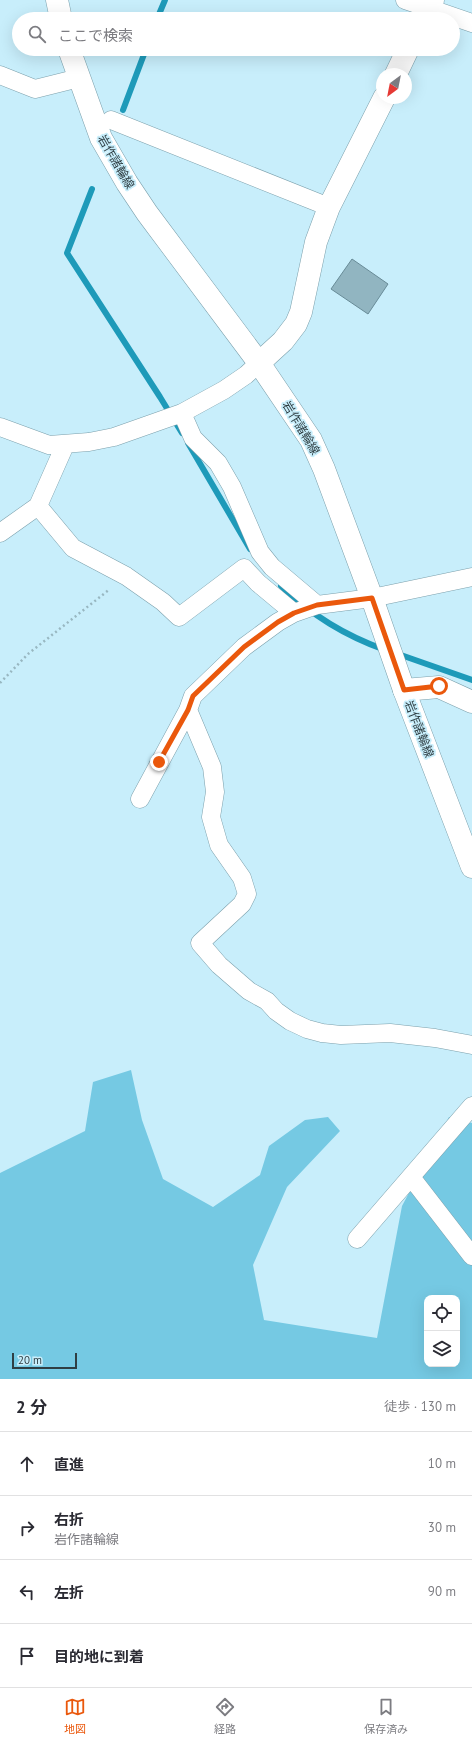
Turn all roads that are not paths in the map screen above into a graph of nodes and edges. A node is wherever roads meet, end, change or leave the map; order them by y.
1 (57, 0) edge
2 (405, 0) edge
3 (428, 9) edge
4 (60, 12) edge
5 (438, 12) edge
6 (460, 18) edge
7 (472, 22) edge
8 (71, 56) edge
9 (405, 56) edge
10 (399, 68) edge
11 (0, 75) edge
12 (79, 78) junction
13 (381, 104) edge
14 (111, 120) dead end
15 (329, 207) junction
16 (259, 362) junction
17 (182, 413) junction
18 (0, 427) edge
19 (65, 445) junction
20 (38, 506) junction
21 (0, 533) edge
22 (472, 577) edge
23 (372, 598) junction
24 (317, 605) junction
25 (294, 613) junction
26 (404, 690) junction
27 (472, 702) edge
28 (188, 710) junction
29 (140, 799) dead end
30 (472, 867) edge
31 (472, 1045) edge
32 (472, 1106) edge
33 (411, 1177) junction
34 (358, 1239) dead end
35 (472, 1256) edge

1 - 4 main road
2 - 3 street
3 - 5 street
6 - 7 street
8 - 12 main road, 岩作諸輪線
9 - 10 main road
11 - 12 street
12 - 16 main road, 岩作諸輪線
13 - 15 main road
14 - 15 street
15 - 16 main road
16 - 17 street
16 - 23 main road, 岩作諸輪線
17 - 19 street
17 - 24 street
18 - 19 street
19 - 20 street
20 - 21 street
20 - 25 street
22 - 23 street
23 - 24 street
23 - 26 main road, 岩作諸輪線
24 - 25 street
25 - 28 street
26 - 27 main road
26 - 30 main road, 岩作諸輪線
28 - 29 street
28 - 31 street
32 - 33 street
33 - 34 street
33 - 35 street

